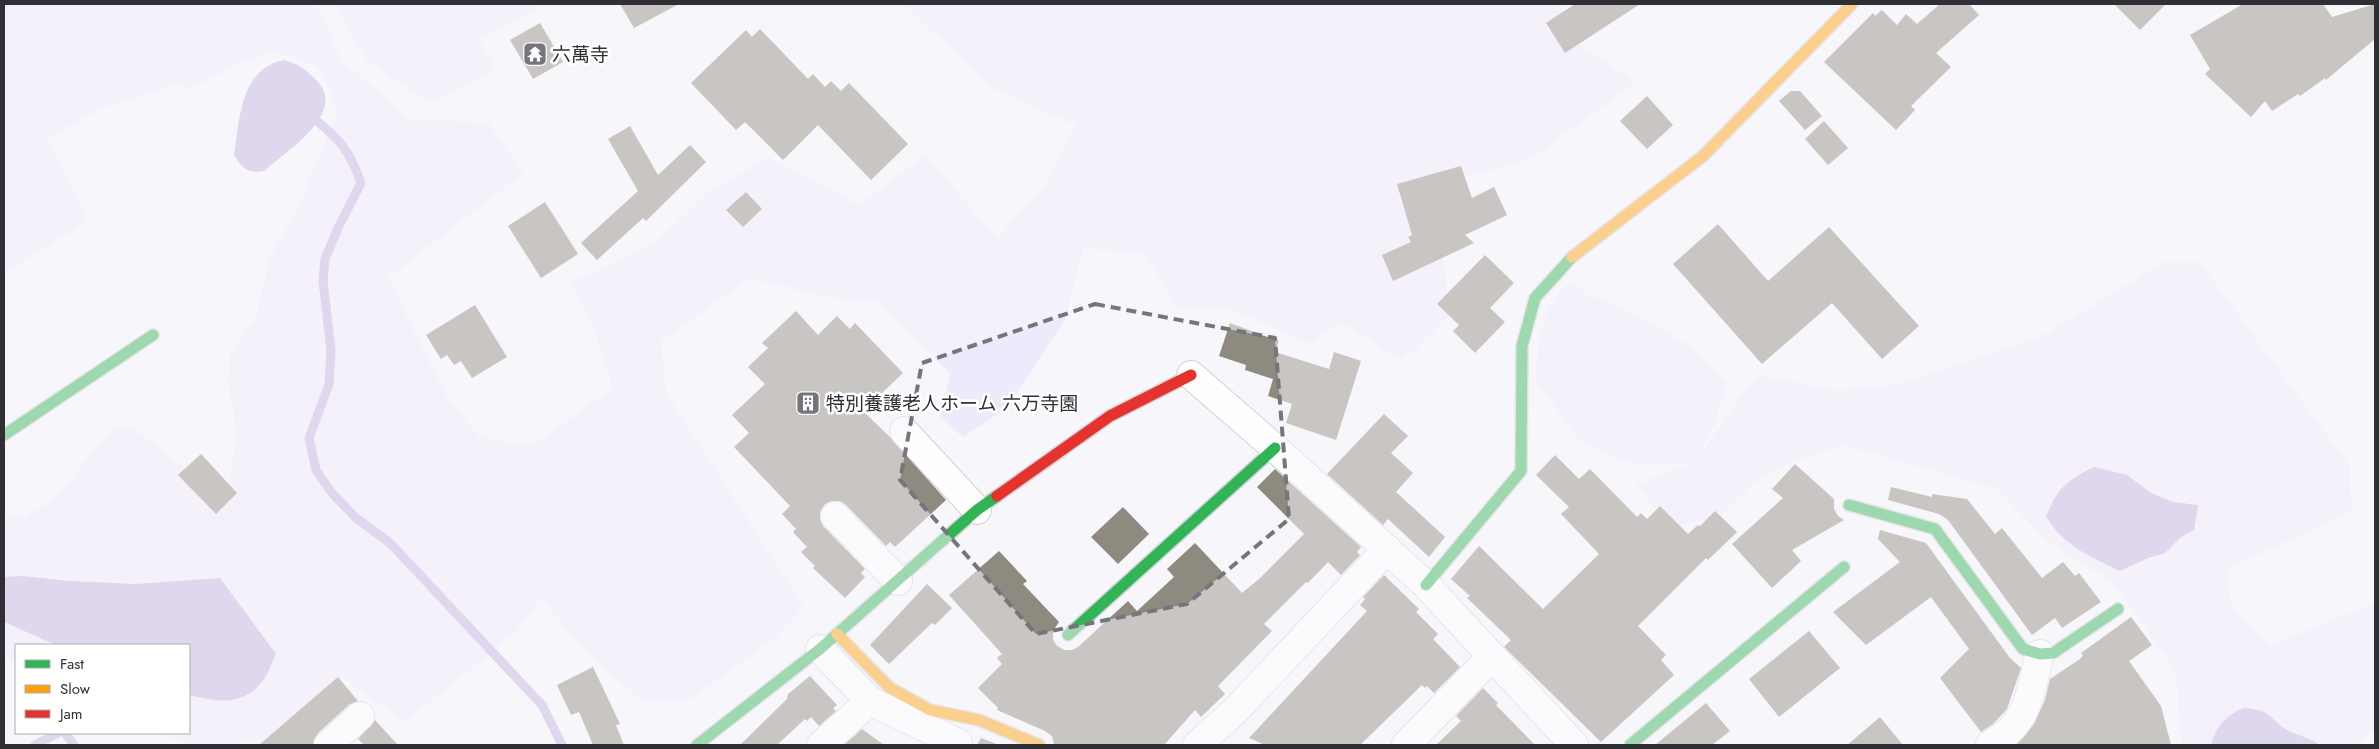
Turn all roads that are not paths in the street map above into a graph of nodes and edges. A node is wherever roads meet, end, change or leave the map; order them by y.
1 (1852, 4) edge
2 (152, 335) dead end
3 (1190, 375) joint
4 (904, 431) dead end
5 (4, 435) edge
6 (1275, 448) junction
7 (1849, 505) dead end
8 (977, 510) junction
9 (835, 516) dead end
10 (1387, 549) junction
11 (1844, 567) dead end
12 (898, 581) junction
13 (1426, 585) junction
14 (2118, 609) dead end
15 (1068, 635) dead end
16 (828, 641) junction
17 (2040, 654) junction
18 (1492, 656) junction
19 (870, 701) junction
20 (360, 716) dead end
21 (328, 745) edge
22 (697, 745) edge
23 (821, 745) edge
24 (956, 745) edge
25 (1040, 745) edge
26 (1197, 745) edge
27 (1406, 745) edge
28 (1574, 745) edge
29 (1630, 745) edge
30 (1990, 745) edge

1 - 13 street
2 - 5 street
3 - 6 street
3 - 8 street
4 - 8 street
6 - 10 street
6 - 15 street
7 - 17 street
8 - 12 street
9 - 12 street
10 - 13 street
10 - 26 street
11 - 29 street
12 - 16 street
13 - 18 street
14 - 17 street
16 - 19 street
16 - 22 street
16 - 25 street
17 - 30 street
18 - 27 street
18 - 28 street
19 - 23 street
19 - 24 street
20 - 21 street

